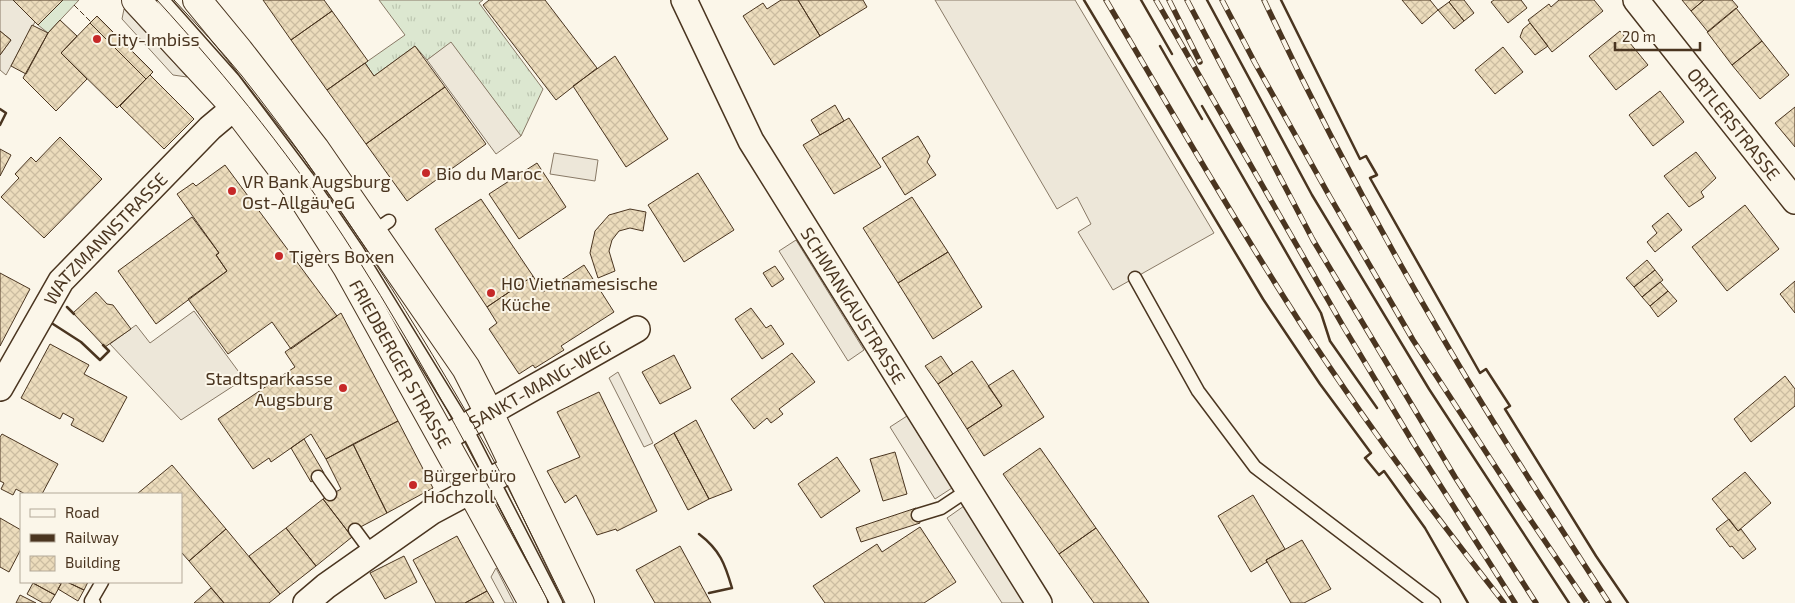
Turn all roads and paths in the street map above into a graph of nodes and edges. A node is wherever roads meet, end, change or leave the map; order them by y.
1 (136, 0) edge
2 (163, 0) edge
3 (196, 0) edge
4 (684, 0) edge
5 (1636, 0) edge
6 (235, 107) junction
7 (1795, 201) edge
8 (1135, 278) dead end
9 (636, 329) dead end
10 (0, 388) edge
11 (489, 413) junction
12 (454, 432) junction
13 (318, 477) dead end
14 (493, 478) junction
15 (968, 490) junction
16 (330, 494) dead end
17 (918, 515) dead end
18 (355, 530) dead end
19 (372, 553) junction
20 (101, 583) edge
21 (94, 603) edge
22 (306, 603) edge
23 (532, 603) edge
24 (556, 603) edge
25 (580, 603) edge
26 (1039, 603) edge
27 (1434, 603) edge

1 - 6 main road, FRIEDBERGER STRASSE
2 - 12 lane
3 - 11 main road, FRIEDBERGER STRASSE
4 - 15 street, SCHWANGAUSTRASSE
5 - 7 street, ORTLERSTRASSE
6 - 10 street, WATZMANNSTRASSE
6 - 12 main road, FRIEDBERGER STRASSE
8 - 27 lane
9 - 11 street, SANKT-MANG-WEG
11 - 12 street, SANKT-MANG-WEG
11 - 14 main road, FRIEDBERGER STRASSE
12 - 14 main road, FRIEDBERGER STRASSE
13 - 16 lane
14 - 19 street
14 - 23 main road, FRIEDBERGER STRASSE
14 - 24 lane
14 - 25 main road, FRIEDBERGER STRASSE
15 - 17 lane
15 - 26 street, SCHWANGAUSTRASSE
18 - 19 lane
19 - 22 street
20 - 21 lane

